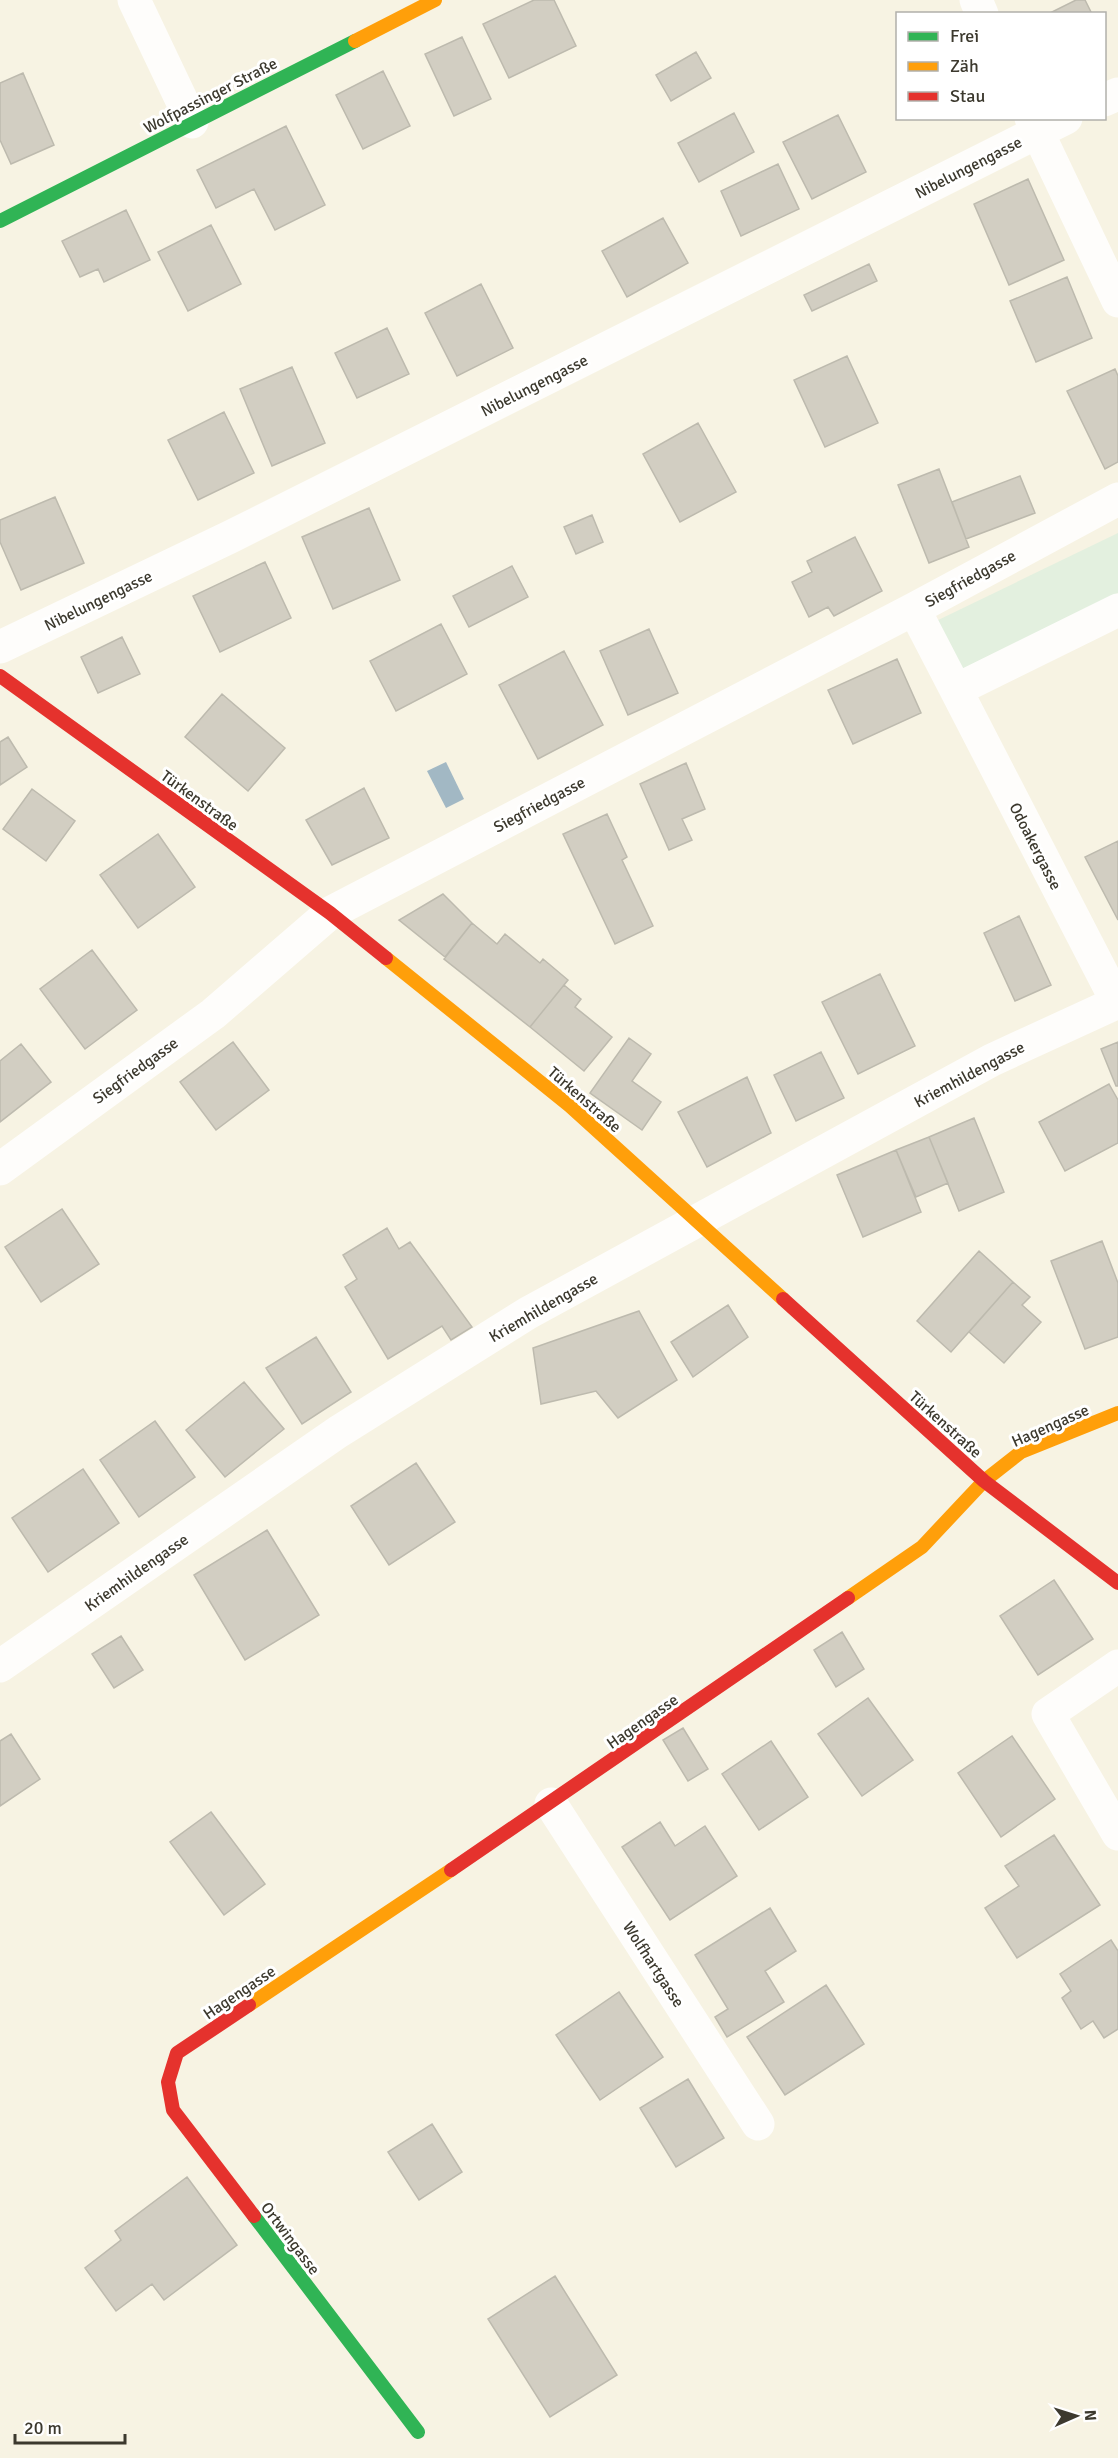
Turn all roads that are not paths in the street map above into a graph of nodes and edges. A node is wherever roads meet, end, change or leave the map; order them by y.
1 (134, 0) edge
2 (435, 0) edge
3 (192, 122) junction
4 (1045, 123) edge
5 (0, 222) edge
6 (1118, 301) edge
7 (1118, 499) edge
8 (914, 609) junction
9 (1118, 610) edge
10 (0, 647) edge
11 (0, 676) edge
12 (956, 690) junction
13 (330, 914) junction
14 (1117, 1002) edge
15 (0, 1169) edge
16 (696, 1222) junction
17 (1118, 1413) edge
18 (984, 1481) junction
19 (1118, 1583) edge
20 (0, 1666) edge
21 (1118, 1666) edge
22 (550, 1804) junction
23 (1118, 1834) edge
24 (177, 2053) joint
25 (758, 2124) dead end
26 (418, 2432) dead end

1 - 3 street
2 - 3 street, Wolfpassinger Straße
3 - 5 street, Wolfpassinger Straße
4 - 6 street
4 - 10 street, Nibelungengasse
7 - 8 street, Siegfriedgasse
8 - 12 street, Odoakergasse
8 - 13 street, Siegfriedgasse
9 - 12 street
11 - 13 street, Türkenstraße
12 - 14 street, Odoakergasse
13 - 15 street, Siegfriedgasse
13 - 16 street, Türkenstraße
14 - 16 street, Kriemhildengasse
16 - 18 street, Türkenstraße
16 - 20 street, Kriemhildengasse
17 - 18 street, Hagengasse
18 - 19 street, Türkenstraße
18 - 22 street, Hagengasse
21 - 23 street
22 - 24 street, Hagengasse
22 - 25 street, Wolfhartgasse
24 - 26 street, Ortwingasse

